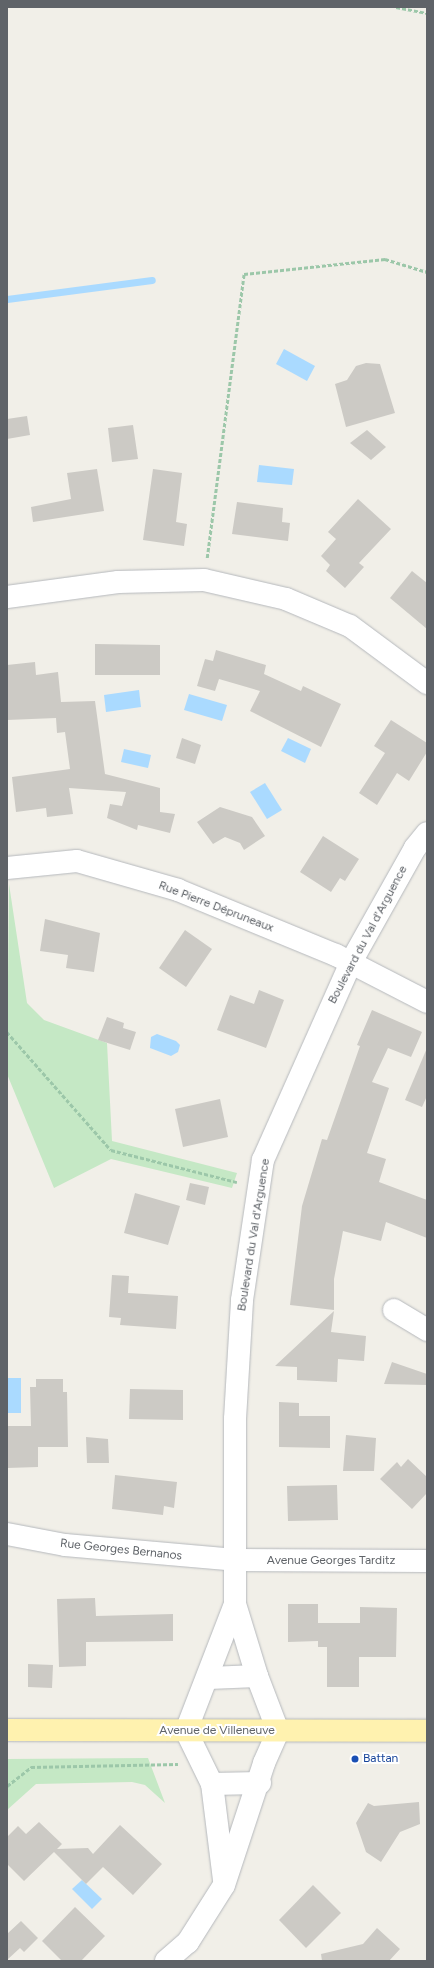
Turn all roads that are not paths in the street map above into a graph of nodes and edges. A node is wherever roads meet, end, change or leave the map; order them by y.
1 (7, 597) edge
2 (427, 683) edge
3 (427, 833) edge
4 (7, 868) edge
5 (351, 962) junction
6 (427, 1002) edge
7 (394, 1310) dead end
8 (427, 1330) edge
9 (7, 1534) edge
10 (235, 1560) junction
11 (427, 1561) edge
12 (236, 1604) junction
13 (257, 1676) junction
14 (209, 1678) junction
15 (7, 1730) edge
16 (186, 1731) junction
17 (278, 1731) junction
18 (427, 1731) edge
19 (260, 1783) junction
20 (212, 1784) junction
21 (224, 1885) junction
22 (166, 1961) edge

1 - 2 street
3 - 5 street, Boulevard du Val d'Arguence
4 - 5 street, Rue Pierre Dépruneaux
5 - 6 street, Rue Pierre Dépruneaux
5 - 10 street, Boulevard du Val d'Arguence
7 - 8 street
9 - 10 street, Rue Georges Bernanos
10 - 11 street, Avenue Georges Tarditz
10 - 12 street, Boulevard du Val d'Arguence
12 - 13 street
12 - 14 street
13 - 14 street
13 - 17 street
14 - 16 street
15 - 16 main road, Avenue de Villeneuve
16 - 17 main road, Avenue de Villeneuve
16 - 20 street
17 - 18 main road, Avenue de Villeneuve
17 - 19 street
19 - 20 street
19 - 21 street
20 - 21 street
21 - 22 street

